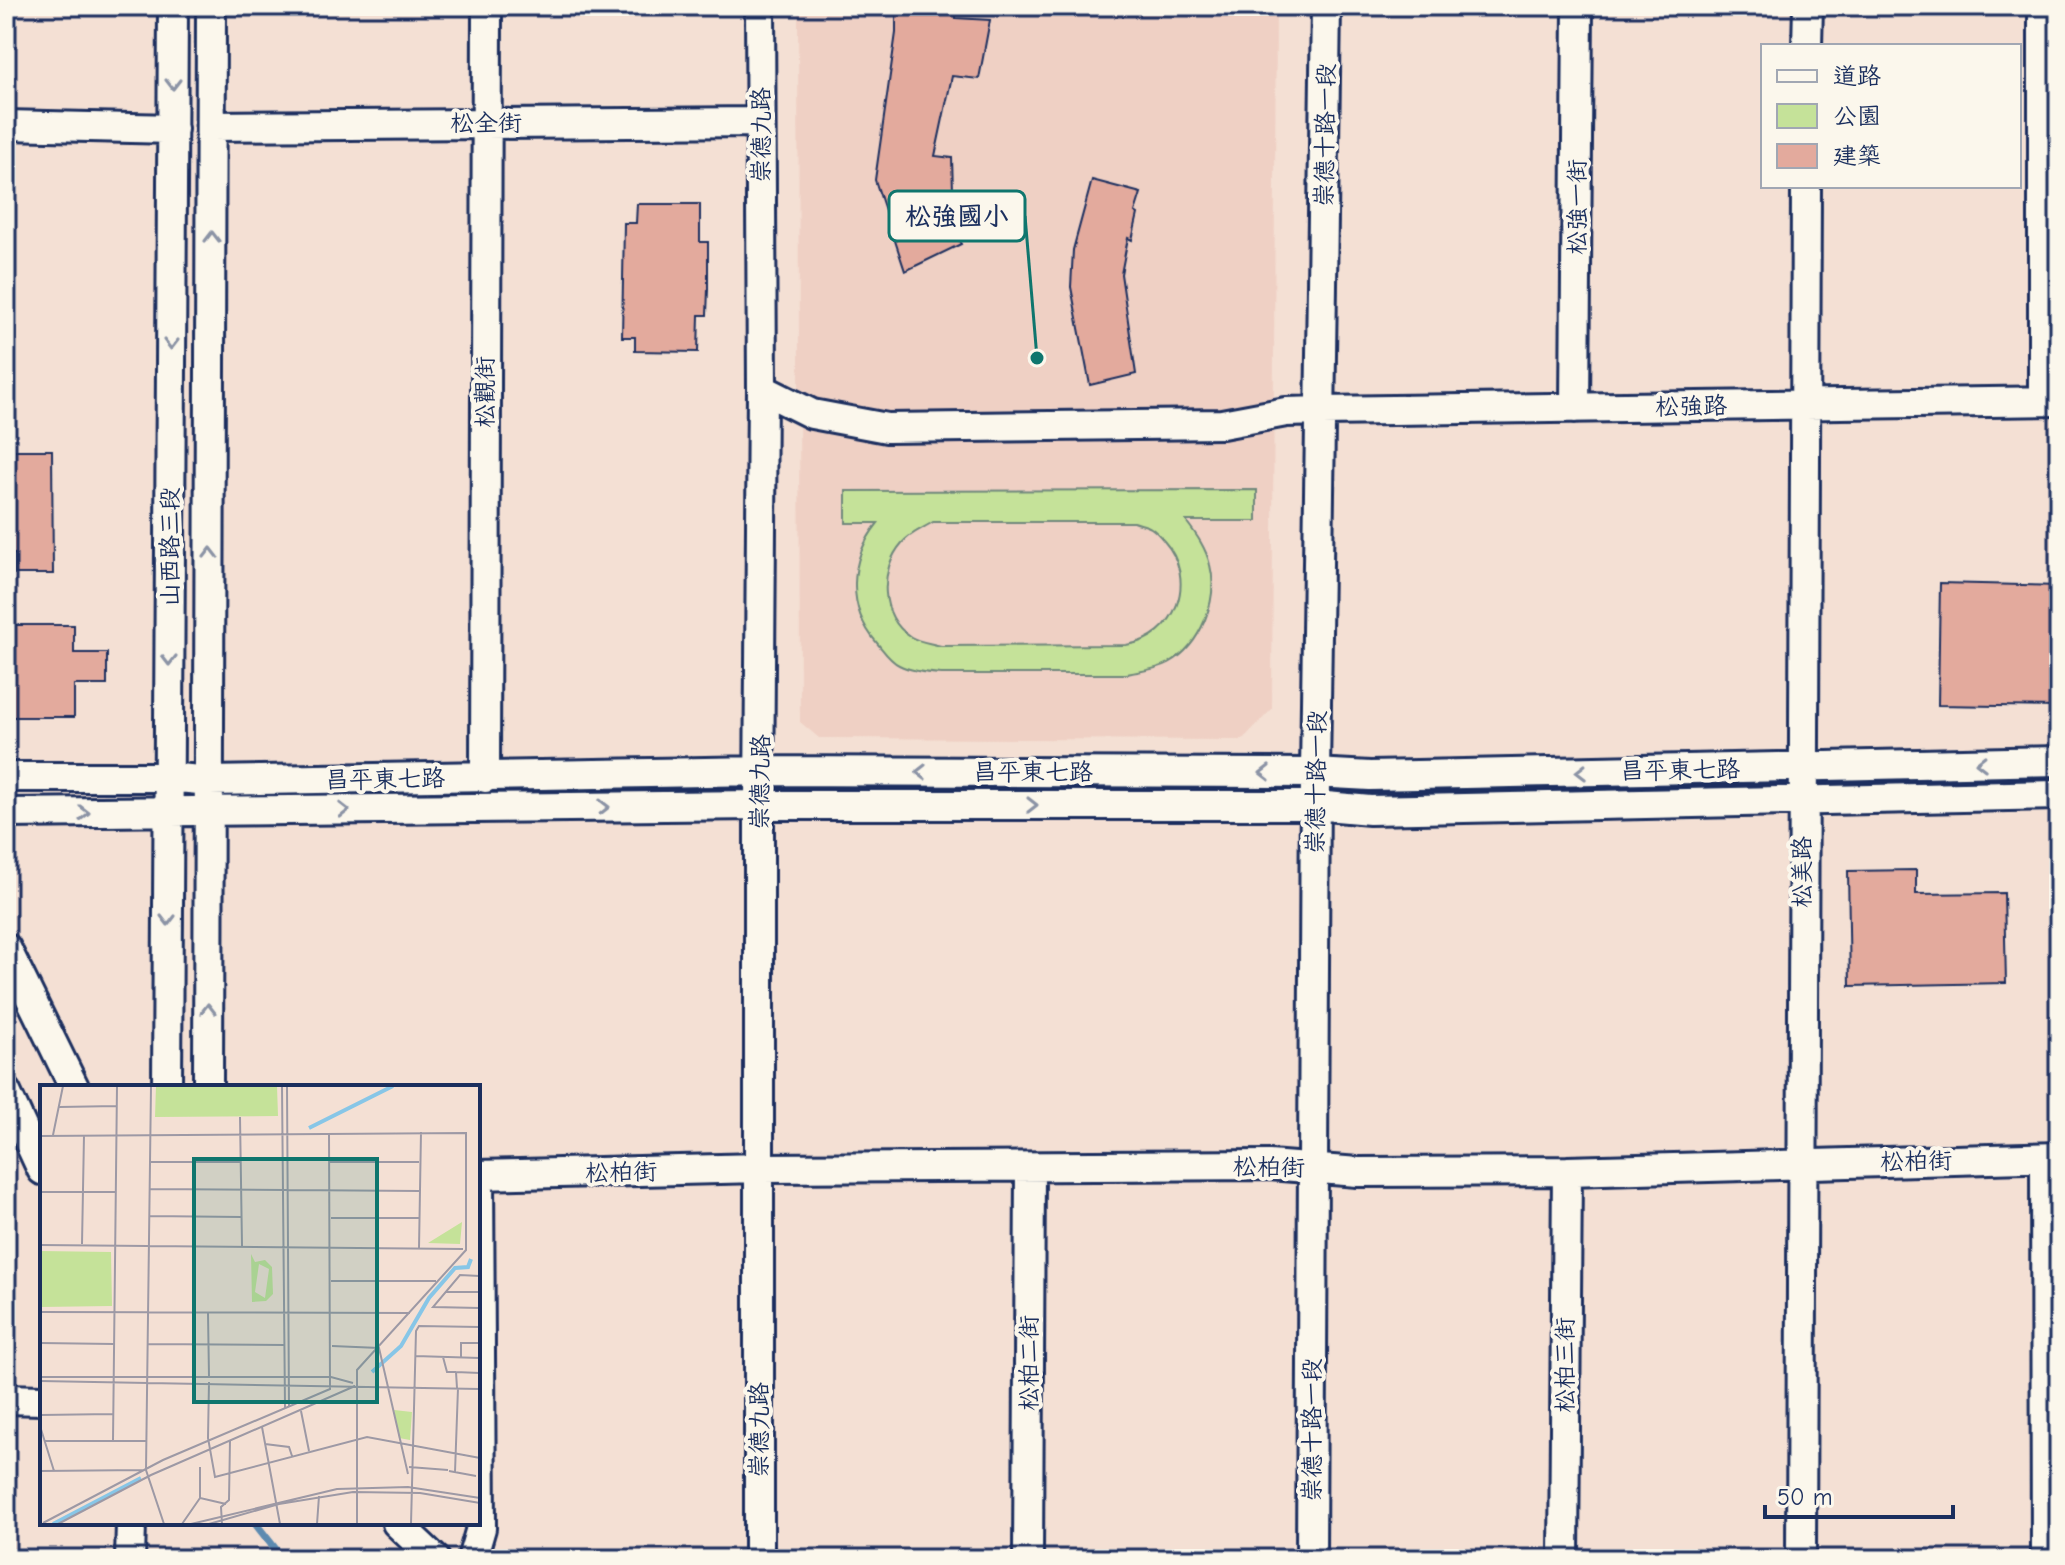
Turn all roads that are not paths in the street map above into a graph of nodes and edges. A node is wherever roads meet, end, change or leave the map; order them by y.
1 (173, 6) edge
2 (211, 6) edge
3 (487, 6) edge
4 (760, 6) edge
5 (1326, 6) edge
6 (1578, 6) edge
7 (1808, 6) edge
8 (2043, 6) edge
9 (1807, 44) edge
10 (760, 122) junction
11 (486, 123) junction
12 (6, 125) edge
13 (212, 126) junction
14 (173, 129) junction
15 (1806, 188) edge
16 (762, 389) junction
17 (2051, 401) edge
18 (1804, 404) junction
19 (1575, 408) junction
20 (1322, 411) junction
21 (2059, 761) edge
22 (1802, 767) junction
23 (760, 771) junction
24 (1315, 773) junction
25 (6, 777) edge
26 (168, 777) junction
27 (485, 778) junction
28 (210, 781) junction
29 (2059, 795) edge
30 (1802, 799) junction
31 (759, 805) junction
32 (1315, 805) junction
33 (209, 811) junction
34 (6, 813) edge
35 (169, 813) junction
36 (6, 948) edge
37 (73, 1085) edge
38 (167, 1085) edge
39 (208, 1085) edge
40 (6, 1092) edge
41 (2052, 1158) edge
42 (1802, 1164) junction
43 (40, 1166) edge
44 (760, 1168) junction
45 (1030, 1168) junction
46 (1314, 1168) junction
47 (1567, 1171) junction
48 (480, 1175) edge
49 (6, 1399) edge
50 (40, 1400) edge
51 (480, 1410) edge
52 (131, 1525) edge
53 (399, 1525) edge
54 (130, 1559) edge
55 (435, 1559) edge
56 (472, 1559) edge
57 (759, 1559) edge
58 (1028, 1559) edge
59 (1311, 1559) edge
60 (1564, 1559) edge
61 (1801, 1559) edge
62 (2046, 1559) edge

1 -> 14 street, 山西路三段
2 - 13 street, 山西路三段
3 - 11 street, 松觀街
4 - 10 street, 崇德九路
5 - 20 street, 崇德十路一段
6 - 19 street, 松強一街
7 - 9 street
8 - 17 street
10 - 11 street, 松全街
10 - 16 street, 崇德九路
11 - 13 street, 松全街
11 - 27 street, 松觀街
12 - 14 street
28 -> 13 street, 山西路三段
14 -> 26 street, 山西路三段
15 - 18 street, 松美路
16 - 20 street, 松強路
16 - 23 street, 崇德九路
17 - 18 street, 松強路
18 - 19 street, 松強路
18 - 22 street, 松美路
19 - 20 street, 松強路
20 - 24 street, 崇德十路一段
21 -> 22 street, 昌平東七路
22 -> 24 street, 昌平東七路
22 - 30 street, 松美路
24 -> 23 street, 昌平東七路
23 - 27 street, 昌平東七路
23 - 31 street, 崇德九路
24 - 32 street, 崇德十路一段
25 - 26 street, 昌平東七路
26 - 28 street, 昌平東七路
26 - 35 street, 山西路三段
27 - 28 street, 昌平東七路
28 - 33 street, 山西路三段
29 - 30 street, 昌平東七路
30 - 32 street, 昌平東七路
30 - 42 street, 松美路
31 -> 32 street, 昌平東七路
33 -> 31 street, 昌平東七路
31 - 44 street, 崇德九路
32 - 46 street, 崇德十路一段
33 - 35 street, 昌平東七路
39 -> 33 street, 山西路三段
34 -> 35 street, 昌平東七路
35 -> 38 street, 山西路三段
36 - 37 street
40 - 43 street
41 - 42 street, 松柏街
41 - 62 street
42 - 47 street, 松柏街
42 - 61 street, 松美路
44 - 45 street, 松柏街
44 - 48 street, 松柏街
44 - 57 street, 崇德九路
45 - 46 street, 松柏街
45 - 58 street, 松柏二街
46 - 47 street, 松柏街
46 - 59 street, 崇德十路一段
47 - 60 street, 松柏三街
49 - 50 street
51 - 56 street
52 - 54 street
53 - 55 street

